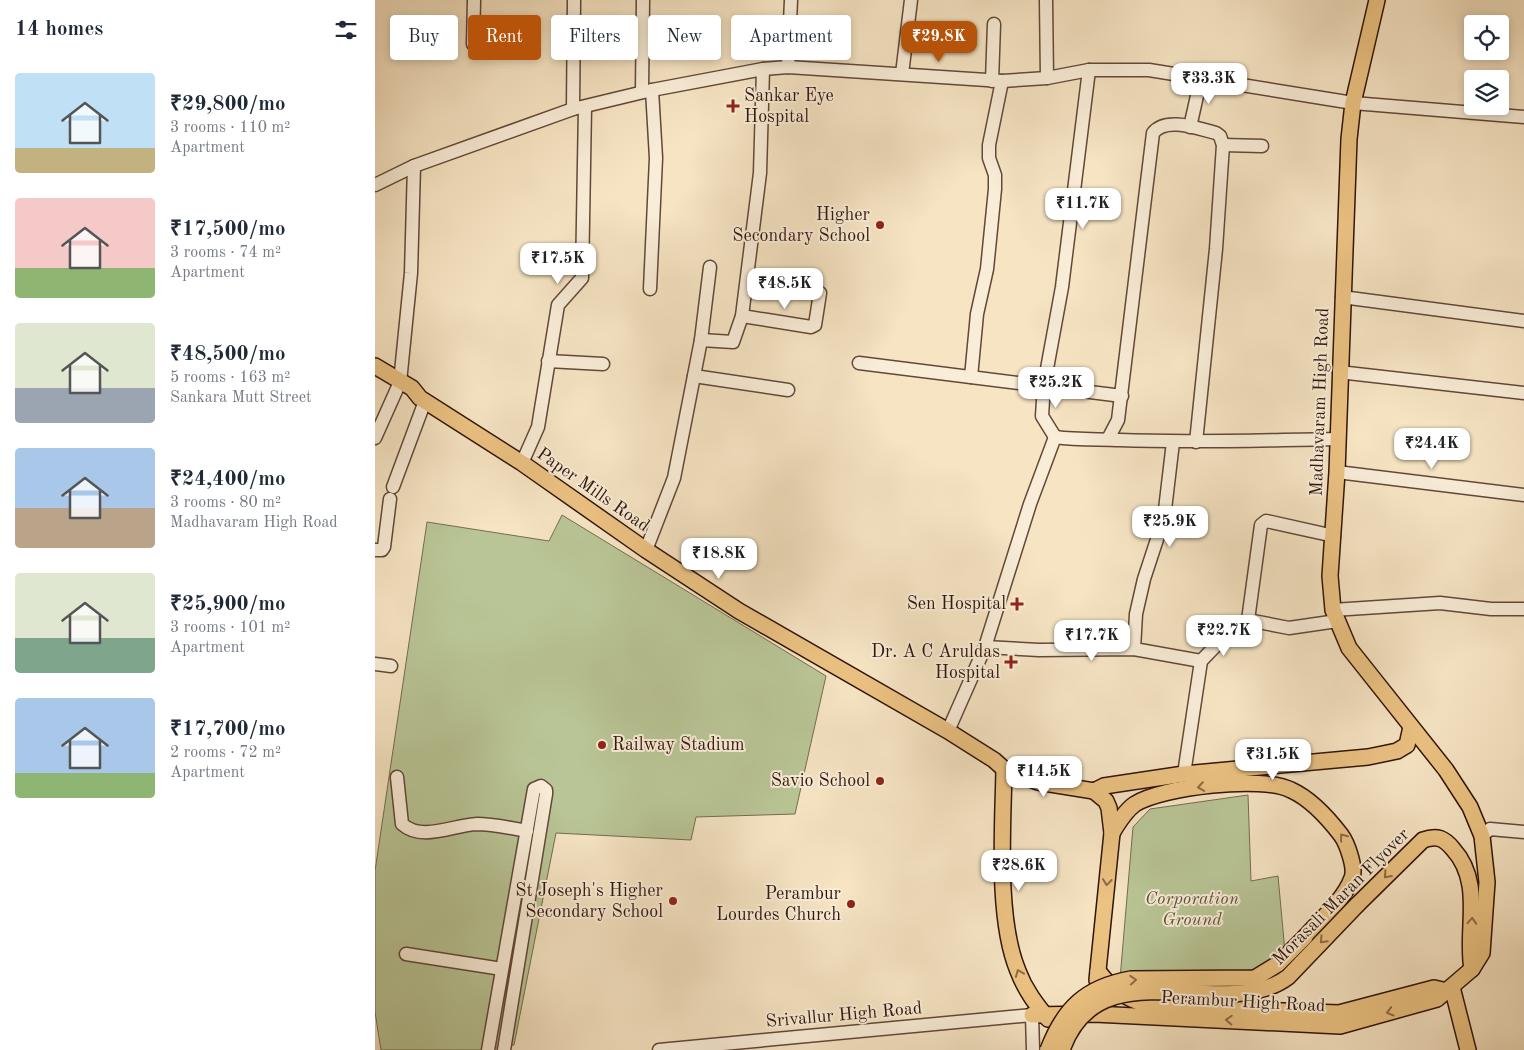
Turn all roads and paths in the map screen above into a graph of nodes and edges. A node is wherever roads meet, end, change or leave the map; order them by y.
1 (474, 0) edge
2 (574, 0) edge
3 (643, 0) edge
4 (791, 0) edge
5 (911, 0) edge
6 (1046, 0) edge
7 (1377, 0) edge
8 (474, 15) edge
9 (994, 24) dead end
10 (788, 67) junction
11 (763, 69) junction
12 (1089, 70) junction
13 (902, 74) junction
14 (1047, 78) junction
15 (1201, 78) junction
16 (997, 81) junction
17 (647, 91) junction
18 (1353, 103) junction
19 (579, 108) junction
20 (1524, 117) edge
21 (1190, 127) junction
22 (1223, 145) junction
23 (1262, 146) dead end
24 (414, 166) junction
25 (375, 185) edge
26 (709, 267) dead end
27 (650, 290) dead end
28 (820, 293) dead end
29 (1342, 298) junction
30 (742, 316) junction
31 (1524, 320) edge
32 (701, 340) junction
33 (548, 361) junction
34 (859, 363) dead end
35 (603, 364) dead end
36 (375, 366) edge
37 (1339, 372) junction
38 (694, 376) junction
39 (971, 377) junction
40 (375, 378) edge
41 (1044, 385) junction
42 (398, 387) junction
43 (788, 390) dead end
44 (1524, 393) edge
45 (1122, 396) junction
46 (422, 400) junction
47 (1055, 437) junction
48 (375, 438) edge
49 (1108, 439) junction
50 (1338, 439) junction
51 (1173, 442) junction
52 (1196, 442) junction
53 (522, 463) junction
54 (1337, 472) junction
55 (1524, 495) edge
56 (381, 525) edge
57 (1334, 536) junction
58 (375, 550) edge
59 (646, 550) junction
60 (1524, 609) edge
61 (1335, 615) junction
62 (1248, 620) junction
63 (985, 647) junction
64 (1134, 649) junction
65 (1201, 661) junction
66 (375, 664) edge
67 (391, 666) dead end
68 (1411, 727) junction
69 (948, 732) junction
70 (1004, 769) junction
71 (1184, 774) junction
72 (397, 777) dead end
73 (1094, 790) junction
74 (527, 831) junction
75 (1524, 832) edge
76 (1112, 833) junction
77 (1483, 836) junction
78 (406, 954) dead end
79 (502, 969) junction
80 (1472, 969) junction
81 (1098, 971) junction
82 (1449, 989) junction
83 (1087, 1014) junction
84 (1039, 1015) junction
85 (1068, 1048) edge
86 (488, 1050) edge
87 (504, 1050) edge
88 (659, 1050) edge
89 (1033, 1050) edge
90 (1047, 1050) edge
91 (1468, 1050) edge

1 - 8 street
2 - 19 street
3 - 17 street
4 - 10 street
5 - 13 street
6 - 14 street
7 - 18 main road, Madhavaram High Road
9 - 16 street
10 - 11 street
10 - 13 street
11 - 17 street
11 - 30 street
12 - 14 street
12 - 15 street
12 - 41 street
13 - 16 street
14 - 16 street
15 - 18 street
15 - 21 street
16 - 39 street
17 - 19 street
17 - 27 street
18 - 20 street
18 - 29 main road, Madhavaram High Road
19 - 24 street
19 - 33 street
21 - 22 street
21 - 45 street
22 - 23 street
22 - 52 street
24 - 25 street
24 - 42 street
26 - 32 street
28 - 30 street
29 - 31 street
29 - 37 main road, Madhavaram High Road
30 - 32 street
32 - 38 street
33 - 35 street
33 - 53 street
34 - 39 street
36 - 42 main road, Paper Mills Road
37 - 44 street
37 - 50 main road, Madhavaram High Road
38 - 43 street
38 - 59 street
39 - 41 street
40 - 42 main road, Paper Mills Road
41 - 45 street
41 - 47 street
42 - 46 main road, Paper Mills Road
42 - 48 street
45 - 49 street
46 - 53 main road, Paper Mills Road
46 - 56 street
47 - 49 street
47 - 63 street
49 - 51 street
50 - 52 street
50 - 54 main road, Madhavaram High Road
51 - 52 street
51 - 64 street
53 - 59 main road, Paper Mills Road
54 - 55 street
54 - 57 main road, Madhavaram High Road
56 - 58 street
57 - 61 main road, Madhavaram High Road
57 - 62 street
59 - 69 main road, Paper Mills Road
60 - 61 street
61 - 62 street
61 - 68 main road, Madhavaram High Road
62 - 65 street
63 - 64 street
63 - 69 street
64 - 65 street
65 - 71 street
66 - 67 street
68 - 71 main road
68 - 77 main road, Madhavaram High Road
69 - 70 main road, Paper Mills Road
70 - 73 main road, Paper Mills Road
84 -> 70 main road
71 - 73 main road
72 - 74 street
73 - 76 main road
74 - 79 street
74 - 87 street
75 - 77 street
76 -> 81 main road
90 -> 76 main road, Morasali Maran Flyover, bridge
77 - 80 main road
78 - 79 street
79 - 86 street
80 - 82 main road, Perambur High Road
80 -> 85 main road, Morasali Maran Flyover, bridge
81 - 82 main road
81 - 83 main road
82 -> 83 main road, Perambur High Road
82 - 91 main road
83 - 84 main road, Perambur High Road
83 - 85 street
84 - 85 main road
84 - 88 street, Srivallur High Road
84 - 89 street

